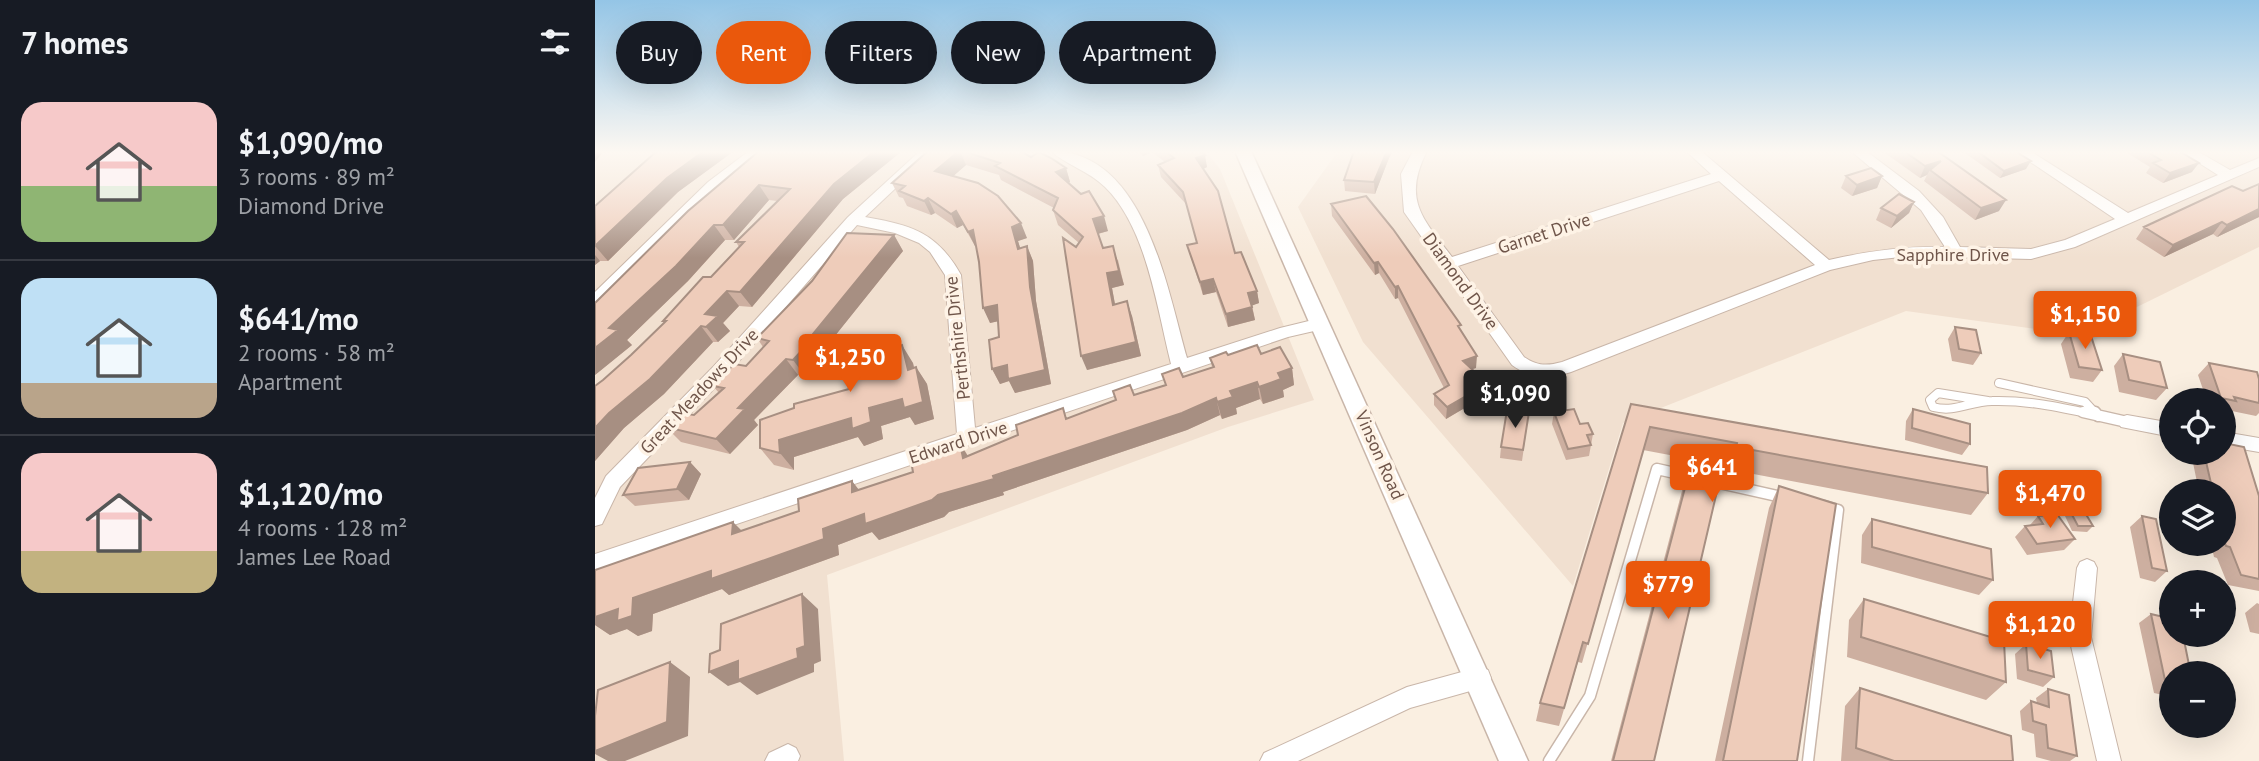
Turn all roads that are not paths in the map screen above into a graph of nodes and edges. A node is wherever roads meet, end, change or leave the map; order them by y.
1 (711, 187) edge
2 (890, 187) edge
3 (1111, 187) edge
4 (1259, 187) edge
5 (1409, 187) edge
6 (1688, 187) edge
7 (1732, 187) edge
8 (1904, 187) edge
9 (2075, 187) edge
10 (2202, 187) edge
11 (2126, 219) junction
12 (853, 220) junction
13 (1955, 252) junction
14 (1448, 264) junction
15 (1826, 266) junction
16 (595, 302) edge
17 (1321, 324) junction
18 (1181, 367) junction
19 (1565, 368) joint
20 (1999, 383) dead end
21 (1988, 401) junction
22 (2098, 416) junction
23 (2127, 422) joint
24 (2159, 428) edge
25 (967, 439) junction
26 (2236, 441) edge
27 (2259, 445) edge
28 (1799, 501) edge
29 (1812, 504) edge
30 (595, 518) edge
31 (595, 563) edge
32 (2087, 568) dead end
33 (1480, 678) junction
34 (1272, 761) edge
35 (1514, 761) edge
36 (1549, 761) edge
37 (1808, 761) edge
38 (2109, 761) edge

1 - 16 street
2 - 12 street, Great Meadows Drive
3 - 18 street
4 - 17 street, Vinson Road
5 - 14 street, Diamond Drive
6 - 14 street, Garnet Drive
7 - 15 street
8 - 13 street
9 - 11 street
10 - 11 street, Sapphire Drive
11 - 13 street, Sapphire Drive
12 - 25 street, Perthshire Drive
12 - 30 street, Great Meadows Drive
13 - 15 street, Sapphire Drive
14 - 19 street, Diamond Drive
15 - 19 street, Sapphire Drive
17 - 18 street, Edward Drive
17 - 33 street, Vinson Road
18 - 25 street, Edward Drive
20 - 22 lane
21 - 21 lane
21 - 22 lane
22 - 23 lane
23 - 24 street
25 - 31 street, Edward Drive
26 - 27 street
28 - 36 lane
29 - 37 lane
32 - 38 street
33 - 34 street
33 - 35 street, Vinson Road

